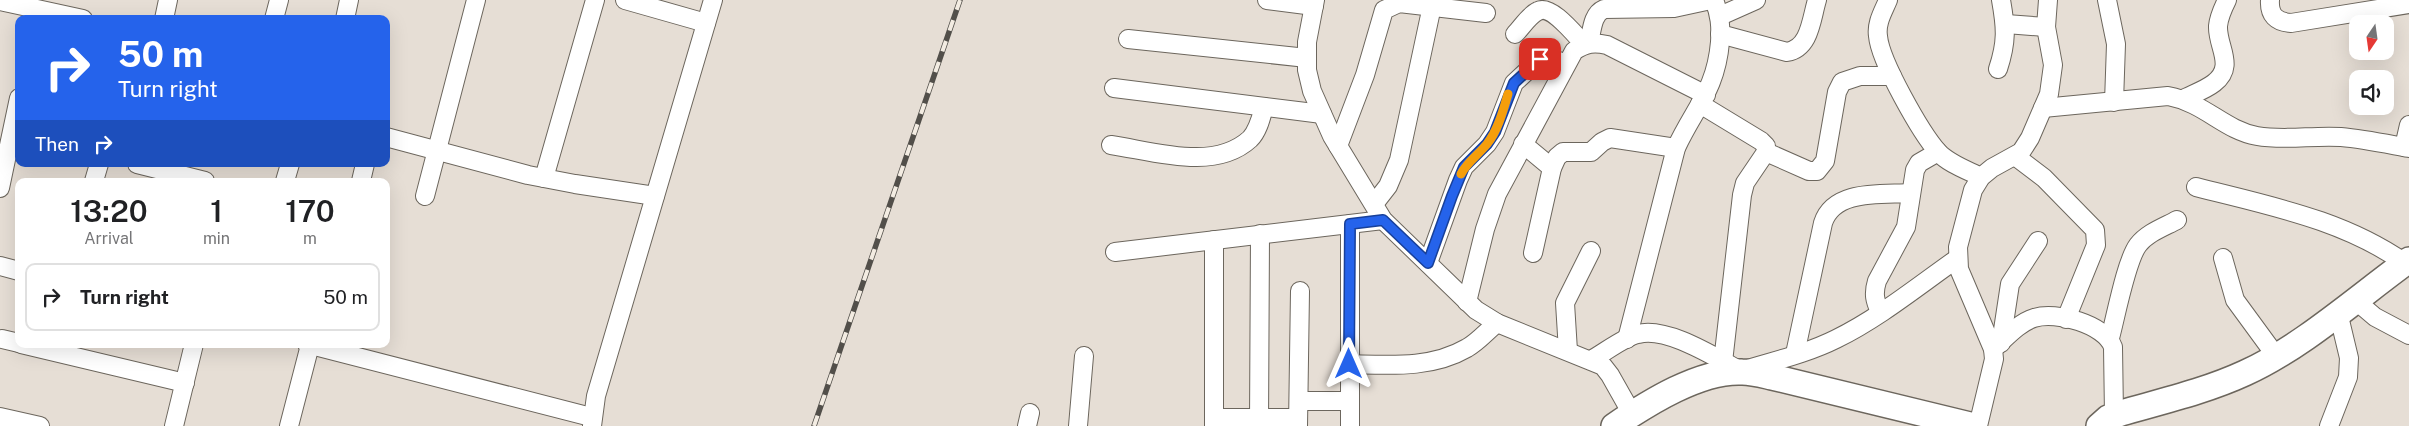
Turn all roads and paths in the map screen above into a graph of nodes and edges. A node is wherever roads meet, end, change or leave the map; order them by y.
1 (168, 0) edge
2 (278, 0) edge
3 (349, 0) edge
4 (476, 0) edge
5 (595, 0) edge
6 (625, 0) edge
7 (713, 0) edge
8 (1267, 0) edge
9 (1756, 0) edge
10 (1817, 0) edge
11 (1888, 0) edge
12 (2001, 0) edge
13 (2048, 0) edge
14 (2107, 0) edge
15 (2227, 0) edge
16 (2270, 0) edge
17 (0, 1) edge
18 (1314, 3) edge
19 (2403, 3) edge
20 (1432, 6) junction
21 (37, 9) edge
22 (1716, 12) edge
23 (1486, 13) dead end
24 (65, 15) edge
25 (165, 15) edge
26 (275, 15) edge
27 (346, 15) edge
28 (706, 23) junction
29 (2006, 24) junction
30 (2046, 27) junction
31 (1515, 34) dead end
32 (1128, 38) dead end
33 (1586, 44) junction
34 (1307, 58) junction
35 (1565, 64) junction
36 (1998, 69) dead end
37 (1892, 76) junction
38 (1114, 88) dead end
39 (1703, 99) junction
40 (2183, 99) junction
41 (2114, 102) junction
42 (1264, 107) junction
43 (2043, 108) junction
44 (15, 113) edge
45 (1322, 114) junction
46 (2409, 125) edge
47 (10, 132) edge
48 (390, 138) edge
49 (1523, 144) junction
50 (1111, 145) dead end
51 (1338, 146) junction
52 (2407, 147) edge
53 (1676, 148) junction
54 (437, 150) junction
55 (1766, 152) junction
56 (1938, 152) junction
57 (2015, 156) junction
58 (150, 167) edge
59 (1552, 168) junction
60 (194, 176) edge
61 (1981, 177) junction
62 (544, 178) junction
63 (2196, 186) dead end
64 (0, 188) edge
65 (1911, 193) junction
66 (426, 196) dead end
67 (655, 196) junction
68 (1374, 204) junction
69 (1383, 220) junction
70 (2177, 220) dead end
71 (1350, 224) junction
72 (1260, 234) junction
73 (1214, 240) junction
74 (2038, 241) dead end
75 (1591, 251) dead end
76 (1115, 252) dead end
77 (1533, 253) dead end
78 (1958, 258) junction
79 (2223, 258) dead end
80 (1428, 263) junction
81 (2408, 263) edge
82 (0, 266) edge
83 (15, 270) edge
84 (1300, 291) dead end
85 (1466, 302) junction
86 (2346, 306) junction
87 (1880, 312) junction
88 (2066, 319) junction
89 (1497, 323) junction
90 (2409, 335) edge
91 (2110, 338) junction
92 (1627, 340) junction
93 (1997, 346) junction
94 (39, 348) edge
95 (193, 348) edge
96 (315, 348) edge
97 (327, 348) edge
98 (1568, 351) junction
99 (1795, 354) junction
100 (1084, 356) dead end
101 (2276, 356) junction
102 (1591, 360) junction
103 (1349, 364) junction
104 (1732, 367) junction
105 (185, 383) junction
106 (1349, 401) junction
107 (1298, 415) edge
108 (0, 417) edge
109 (1623, 420) edge
110 (592, 421) edge
111 (2106, 421) edge
112 (1214, 422) edge
113 (1259, 422) edge
114 (40, 426) edge
115 (174, 426) edge
116 (289, 426) edge
117 (1078, 426) edge
118 (1350, 426) edge
119 (1974, 426) edge
120 (1978, 426) edge
121 (2329, 426) edge

1 - 25 street
2 - 26 street
3 - 27 street
4 - 54 street
5 - 62 street
6 - 28 street
7 - 28 street
8 - 18 street
9 - 22 street
10 - 22 street
11 - 37 street
12 - 29 street
13 - 30 street
14 - 41 street
15 - 40 street
16 - 19 street
17 - 21 street
18 - 34 street
20 - 23 street
20 - 51 street
20 - 68 street
21 - 24 street
22 - 33 street
22 - 39 street
28 - 67 street
29 - 30 street
29 - 36 street
30 - 43 street
31 - 33 street
32 - 34 street
33 - 35 street
33 - 39 street
34 - 45 street
35 - 49 street
35 - 80 street
37 - 55 street
37 - 56 street
38 - 42 street
39 - 53 street
39 - 55 street
40 - 41 street
40 - 52 street
41 - 43 street
42 - 45 street
42 - 50 street
43 - 57 street
44 - 47 street
45 - 51 street
46 - 52 street
47 - 64 street
48 - 54 street
49 - 59 street
49 - 85 street
51 - 68 street
53 - 59 street
53 - 92 street
54 - 62 street
54 - 66 street
55 - 104 street
56 - 61 street
56 - 65 street
57 - 61 street
57 - 88 street
58 - 60 street
59 - 77 street
61 - 78 street
62 - 67 street
63 - 81 street
65 - 87 street
65 - 99 street
67 - 110 street
68 - 69 street
69 - 71 street
69 - 80 street
70 - 91 street
71 - 72 street
71 - 103 street
72 - 73 street
72 - 113 street
73 - 76 street
73 - 112 street
74 - 93 street
75 - 98 street
78 - 87 street
78 - 93 street
79 - 101 street
80 - 85 street
81 - 86 street
82 - 83 street
84 - 107 street
85 - 89 street
86 - 90 street
86 - 101 street
86 - 121 street
87 - 99 street
88 - 91 street
88 - 93 street
89 - 98 street
89 - 103 street
91 - 111 street
92 - 102 street
92 - 104 street
93 - 120 street
94 - 105 street
95 - 105 street
96 - 116 street
97 - 110 street
98 - 102 street
99 - 104 street
100 - 117 street
101 - 111 street
102 - 109 street
103 - 106 street
104 - 109 street
104 - 119 street
105 - 115 street
106 - 107 street
106 - 118 street
107 - 113 street
108 - 114 street
112 - 113 street

